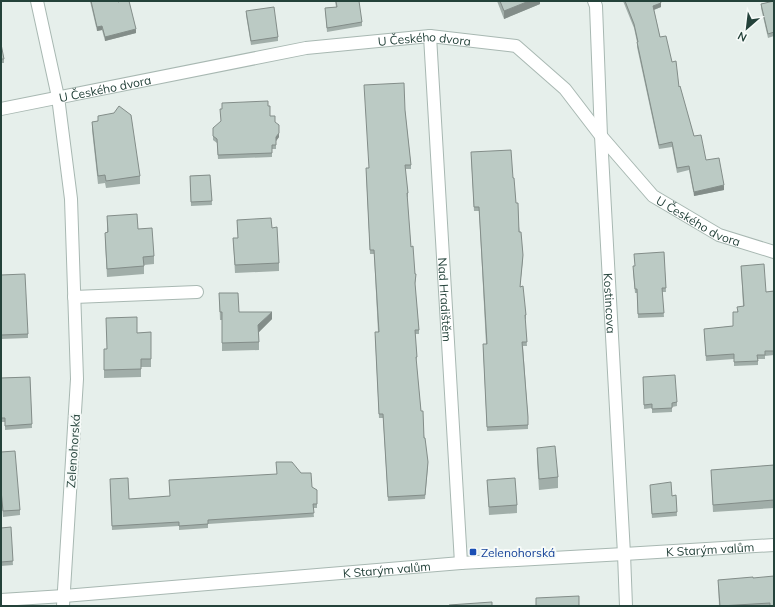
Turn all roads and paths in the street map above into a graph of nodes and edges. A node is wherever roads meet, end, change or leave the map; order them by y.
1 (37, 1) edge
2 (594, 1) edge
3 (430, 36) junction
4 (58, 98) junction
5 (1, 109) edge
6 (601, 136) junction
7 (774, 252) edge
8 (197, 292) dead end
9 (74, 297) junction
10 (774, 545) edge
11 (624, 554) junction
12 (462, 563) junction
13 (1, 600) edge
14 (64, 601) edge
15 (626, 606) edge

1 - 4 street, Zelenohorská
2 - 6 street, Kostincova
3 - 4 street, U Českého dvora
3 - 6 street, U Českého dvora
3 - 12 street, Nad Hradištěm
4 - 5 street, U Českého dvora
4 - 9 street, Zelenohorská
6 - 7 street, U Českého dvora
6 - 11 street, Kostincova
8 - 9 street
9 - 14 street, Zelenohorská
10 - 11 street, K Starým valům
11 - 12 street, K Starým valům
11 - 15 street, Kostincova
12 - 14 street, K Starým valům
13 - 14 street, K Starým valům

